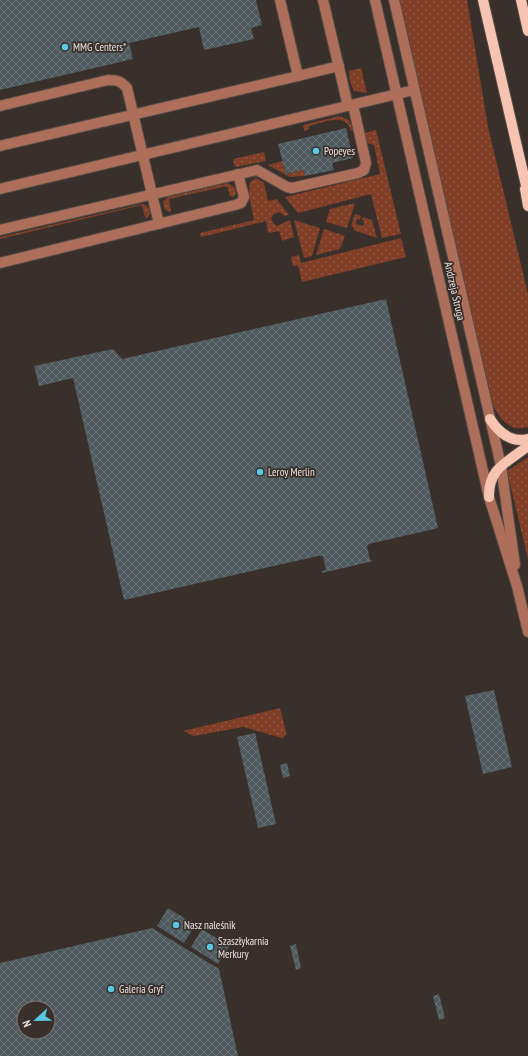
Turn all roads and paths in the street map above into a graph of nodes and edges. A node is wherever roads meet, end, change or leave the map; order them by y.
1 (280, 0) edge
2 (324, 0) edge
3 (376, 0) edge
4 (394, 0) edge
5 (483, 0) edge
6 (521, 0) edge
7 (528, 31) edge
8 (339, 66) junction
9 (298, 76) junction
10 (414, 90) junction
11 (397, 94) junction
12 (351, 105) junction
13 (0, 106) edge
14 (133, 114) junction
15 (0, 146) edge
16 (142, 154) junction
17 (521, 165) junction
18 (238, 174) junction
19 (0, 189) edge
20 (151, 194) junction
21 (528, 194) edge
22 (528, 206) edge
23 (159, 224) junction
24 (0, 230) edge
25 (0, 263) edge
26 (490, 419) junction
27 (528, 440) edge
28 (528, 446) edge
29 (501, 466) junction
30 (489, 497) junction
31 (517, 586) junction
32 (528, 632) edge

1 - 9 street
2 - 8 street
3 - 11 street, Andrzeja Struga
4 - 10 street, Andrzeja Struga
5 - 17 main road
6 - 7 main road
8 - 9 street
8 - 12 street
9 - 14 street
10 - 11 street
10 - 26 street, Andrzeja Struga
11 - 12 street
11 - 30 street, Andrzeja Struga
12 - 16 street
12 - 18 street
13 - 14 street
14 - 15 street
14 - 16 street
16 - 19 street
16 - 20 street
17 - 21 main road
17 - 22 main road
18 - 20 street
18 - 23 street
20 - 23 street
20 - 24 street
23 - 25 street
26 - 27 main road
26 - 29 street, Andrzeja Struga
28 - 29 main road
29 - 30 main road
29 - 31 street, Andrzeja Struga
30 - 31 street, Andrzeja Struga
31 - 32 street, Andrzeja Struga

